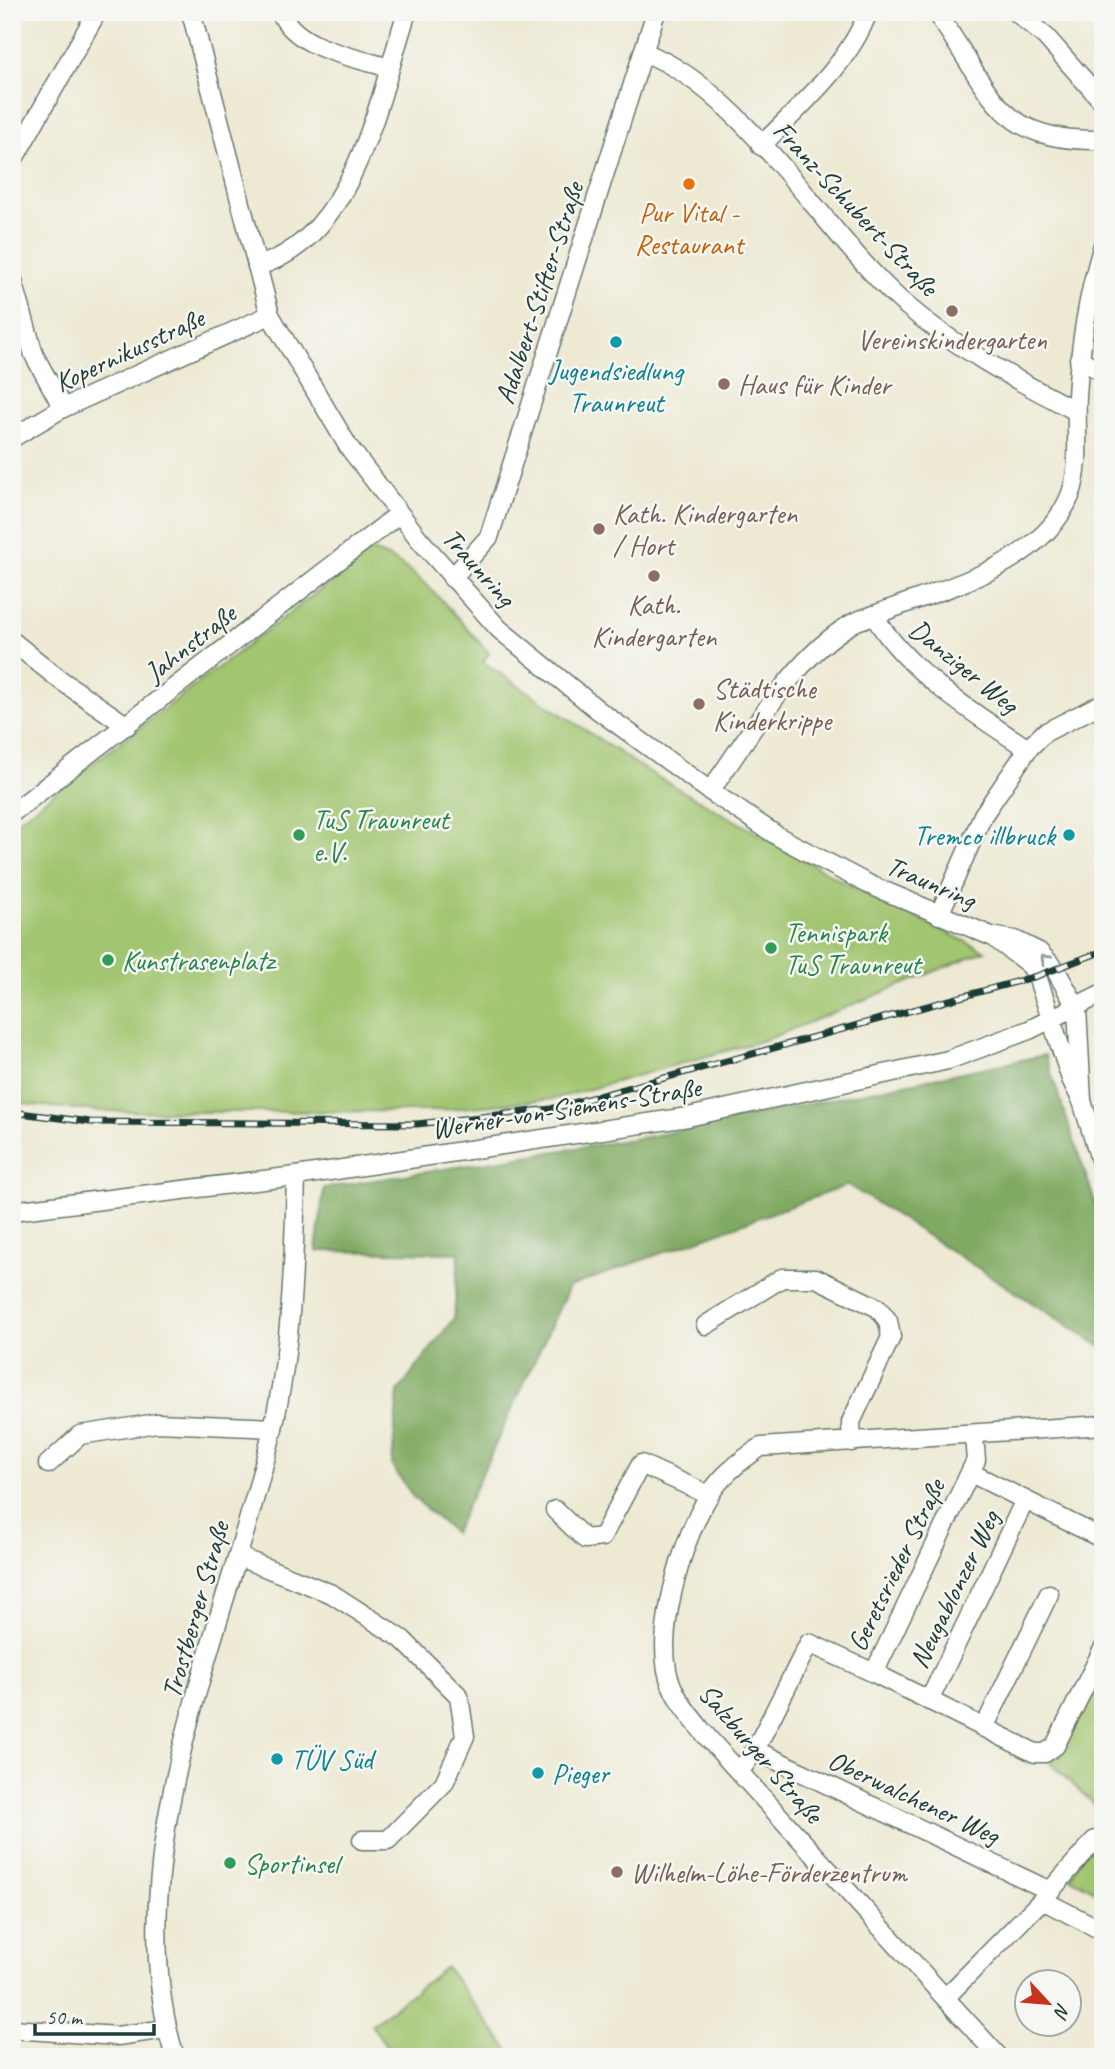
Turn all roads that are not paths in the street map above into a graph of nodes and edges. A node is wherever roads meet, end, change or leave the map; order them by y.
1 (97, 12) edge
2 (191, 12) edge
3 (280, 12) edge
4 (407, 12) edge
5 (656, 12) edge
6 (868, 12) edge
7 (941, 12) edge
8 (1016, 12) edge
9 (643, 52) junction
10 (389, 68) junction
11 (1103, 102) edge
12 (1103, 140) edge
13 (761, 146) junction
14 (12, 162) edge
15 (1103, 245) edge
16 (257, 266) junction
17 (12, 276) edge
18 (270, 315) junction
19 (1079, 359) junction
20 (1103, 372) edge
21 (63, 408) junction
22 (1076, 411) junction
23 (12, 438) edge
24 (399, 514) junction
25 (452, 578) junction
26 (874, 615) junction
27 (12, 640) edge
28 (1103, 703) edge
29 (127, 726) junction
30 (1028, 749) junction
31 (710, 791) junction
32 (12, 813) edge
33 (939, 915) junction
34 (991, 936) junction
35 (1103, 993) edge
36 (1077, 1008) junction
37 (1053, 1020) junction
38 (1082, 1101) junction
39 (1103, 1169) edge
40 (296, 1176) junction
41 (16, 1210) edge
42 (706, 1325) dead end
43 (1103, 1425) edge
44 (273, 1428) junction
45 (974, 1436) junction
46 (852, 1442) junction
47 (48, 1464) dead end
48 (971, 1473) junction
49 (709, 1495) junction
50 (1025, 1500) junction
51 (555, 1510) dead end
52 (1103, 1539) edge
53 (239, 1558) junction
54 (1049, 1594) dead end
55 (1103, 1649) edge
56 (874, 1673) junction
57 (929, 1701) junction
58 (984, 1728) junction
59 (755, 1750) junction
60 (740, 1771) junction
61 (362, 1840) dead end
62 (1095, 1840) dead end
63 (1046, 1895) junction
64 (1099, 1929) dead end
65 (945, 1998) junction
66 (12, 2029) edge
67 (166, 2029) junction
68 (175, 2057) edge
69 (999, 2057) edge

1 - 14 street
2 - 16 street, Traunring
3 - 10 street
4 - 10 street
5 - 9 street, Adalbert-Stifter-Straße
6 - 13 street
7 - 12 street
8 - 11 street
9 - 13 street, Franz-Schubert-Straße
9 - 25 street, Adalbert-Stifter-Straße
10 - 16 street
13 - 22 street, Franz-Schubert-Straße
15 - 19 street
16 - 18 street, Traunring
17 - 21 street
18 - 21 street, Kopernikusstraße
18 - 24 street, Traunring
19 - 20 street
19 - 22 street
21 - 23 street, Kopernikusstraße
22 - 26 street
24 - 25 street, Traunring
24 - 29 street, Jahnstraße
25 - 31 street, Traunring
26 - 30 street, Danziger Weg
26 - 31 street
27 - 29 street
28 - 30 street
29 - 32 street, Jahnstraße
30 - 33 street
31 - 33 street, Traunring
33 - 34 street, Traunring
36 -> 34 street, Traunring
34 - 37 street, Traunring
35 - 36 street, Werner-von-Siemens-Straße
36 - 37 street, Werner-von-Siemens-Straße
36 - 38 street
37 - 38 street, Traunring
37 - 40 street, Werner-von-Siemens-Straße
38 - 39 street
40 - 41 street, Werner-von-Siemens-Straße
40 - 44 street, Trostberger Straße
42 - 46 street
43 - 45 street, Salzburger Straße
44 - 47 street
44 - 53 street, Trostberger Straße
45 - 46 street, Salzburger Straße
45 - 48 street, Geretsrieder Straße
46 - 49 street, Salzburger Straße
48 - 50 street
48 - 56 street, Geretsrieder Straße
49 - 51 street
49 - 60 street, Salzburger Straße
50 - 52 street
50 - 57 street, Neugablonzer Weg
53 - 61 street
53 - 67 street, Trostberger Straße
54 - 58 street
55 - 58 street
56 - 57 street
56 - 59 street, Geretsrieder Straße
57 - 58 street
59 - 60 street, Geretsrieder Straße
59 - 63 street, Oberwalchener Weg
60 - 65 street, Salzburger Straße
62 - 63 street
63 - 64 street, Oberwalchener Weg
63 - 65 street
65 - 69 street, Salzburger Straße
66 - 67 street
67 - 68 street, Trostberger Straße

